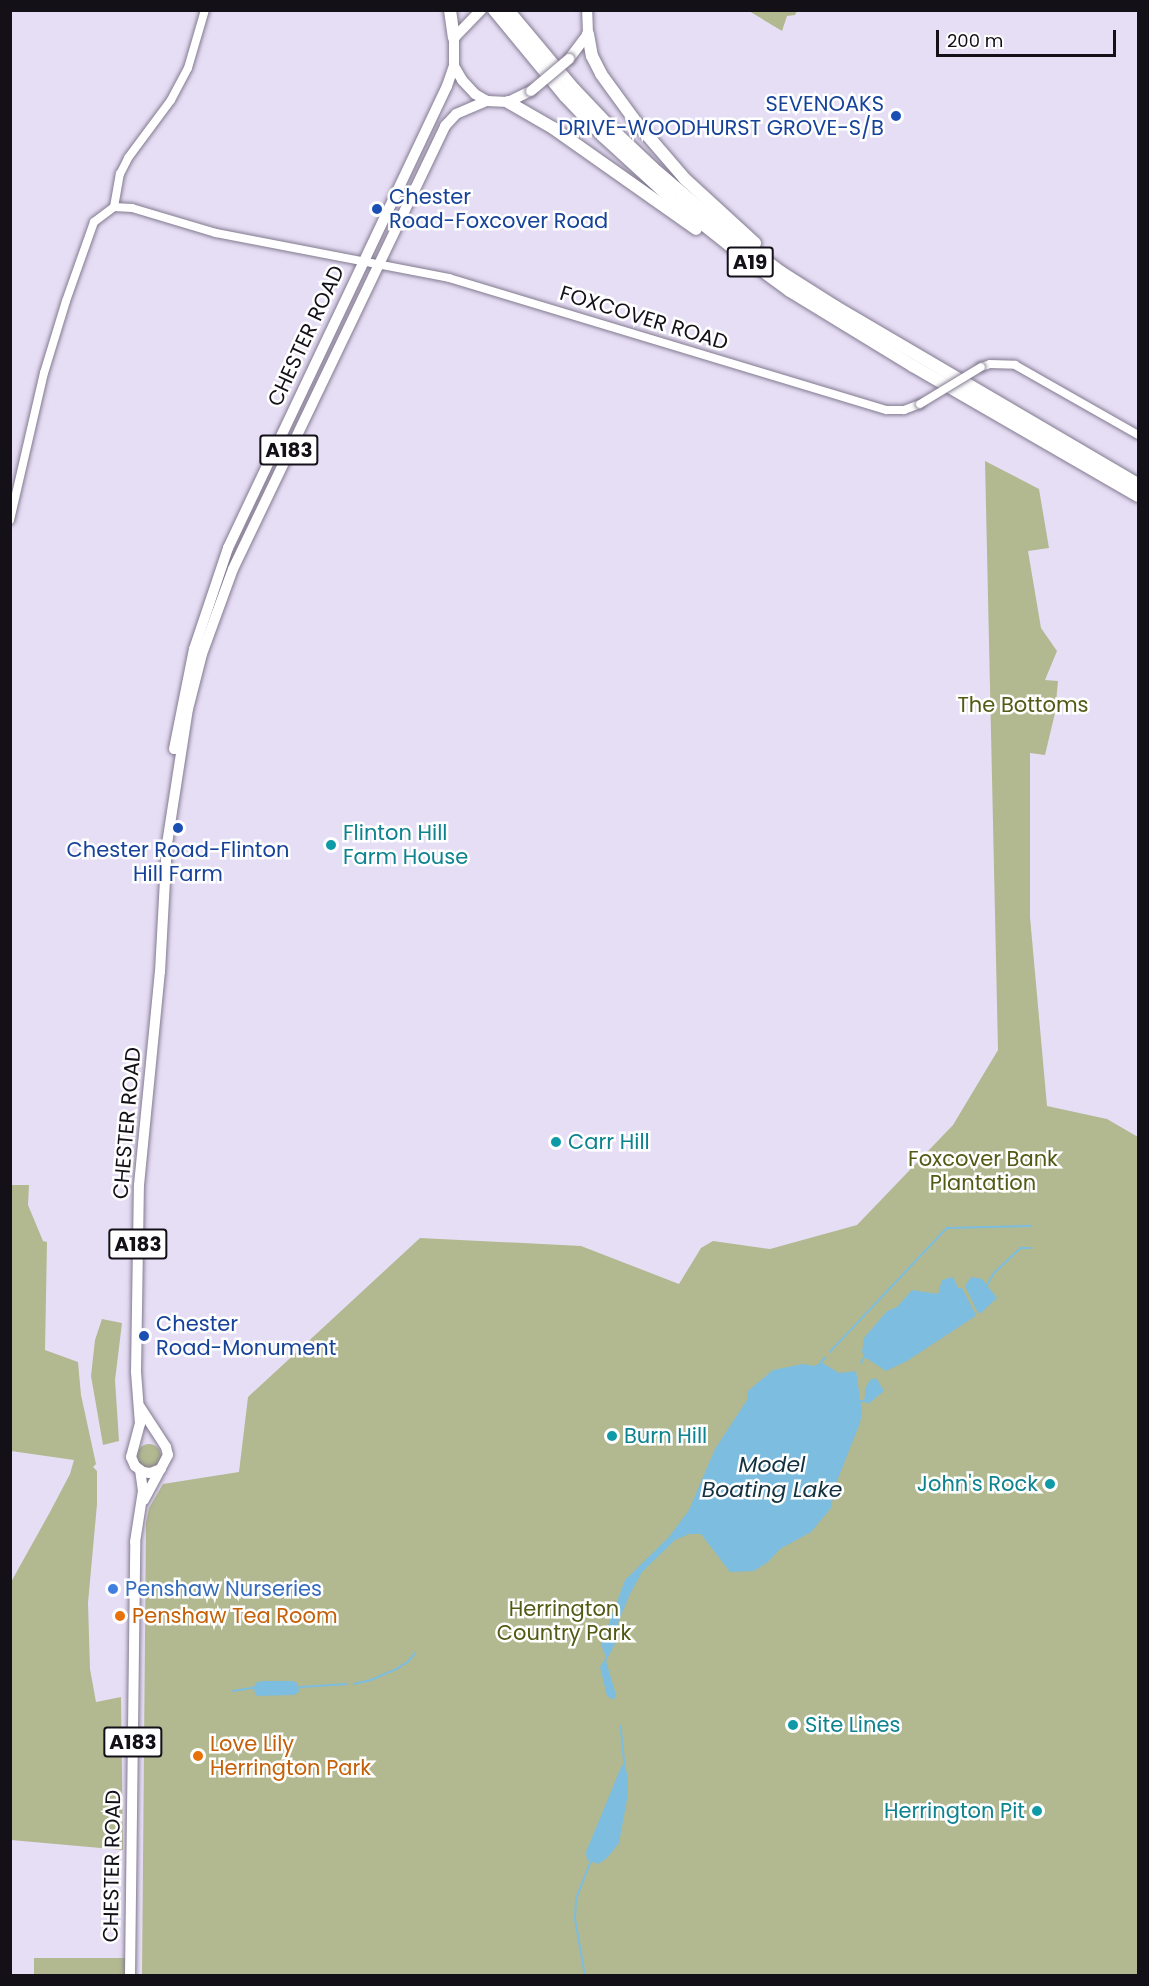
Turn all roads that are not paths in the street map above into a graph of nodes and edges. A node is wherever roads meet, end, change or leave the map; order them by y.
1 (206, 10) edge
2 (450, 10) edge
3 (481, 10) edge
4 (494, 10) edge
5 (508, 10) edge
6 (588, 11) edge
7 (588, 34) junction
8 (454, 38) junction
9 (454, 66) junction
10 (487, 101) junction
11 (508, 102) junction
12 (114, 207) junction
13 (362, 262) junction
14 (380, 267) junction
15 (790, 291) junction
16 (836, 307) junction
17 (1138, 435) edge
18 (1138, 484) edge
19 (1138, 496) edge
20 (10, 520) edge
21 (168, 838) junction
22 (139, 1405) junction
23 (161, 1440) junction
24 (138, 1441) junction
25 (161, 1469) junction
26 (140, 1470) junction
27 (141, 1506) junction
28 (130, 1976) edge

1 - 12 street
2 - 8 highway
3 - 8 main road
4 - 15 highway, A19
5 - 16 highway, A19
6 - 7 main road
7 - 11 main road, bridge
7 - 16 highway, A19
8 - 9 main road
9 - 10 main road
9 - 13 main road, CHESTER ROAD / A183
10 - 11 main road
10 - 14 main road, CHESTER ROAD / A183
11 - 15 highway
12 - 13 street, FOXCOVER ROAD
12 - 20 street
13 - 14 street, FOXCOVER ROAD
13 - 21 main road, CHESTER ROAD / A183
14 - 17 street, FOXCOVER ROAD, bridge
14 - 21 main road, CHESTER ROAD / A183
15 - 19 highway, A19
16 - 18 highway, A19
21 - 22 main road, CHESTER ROAD / A183
22 - 23 main road, CHESTER ROAD / A183
22 - 24 main road, A183
23 - 24 main road
23 - 25 main road
24 - 26 main road
25 - 26 main road
25 - 27 main road, CHESTER ROAD / A183
26 - 27 main road, CHESTER ROAD / A183
27 - 28 main road, CHESTER ROAD / A183

